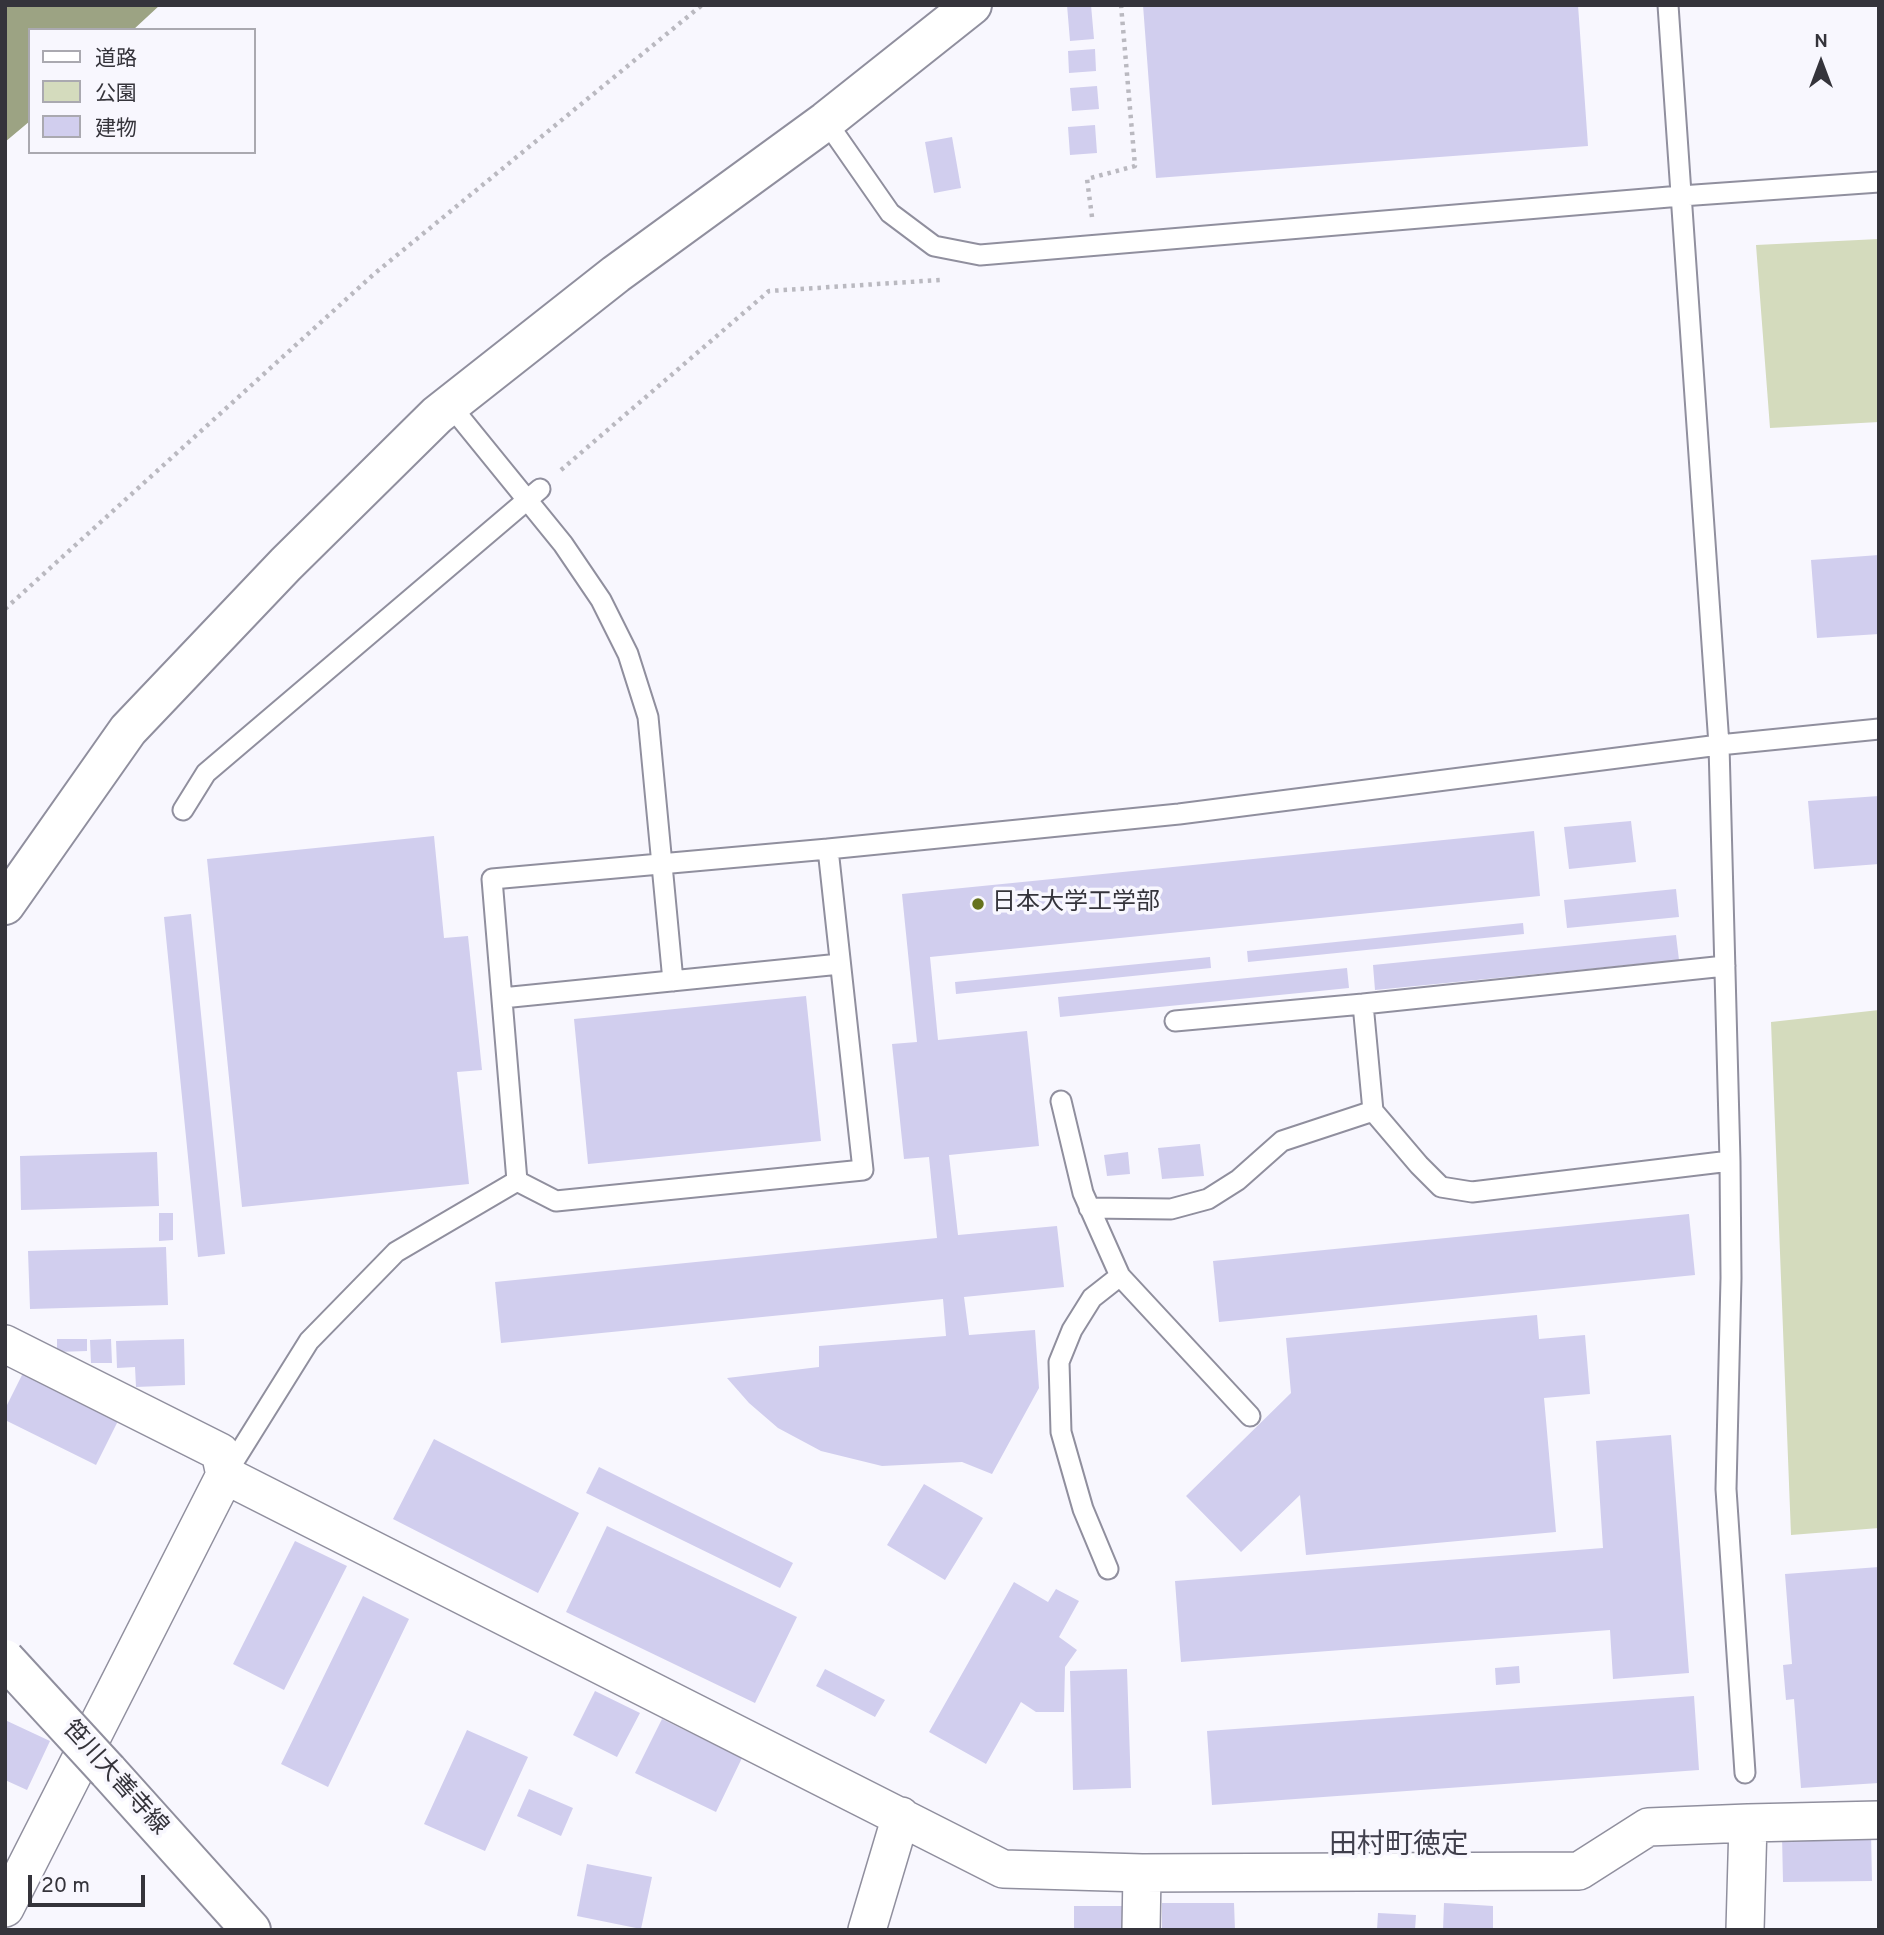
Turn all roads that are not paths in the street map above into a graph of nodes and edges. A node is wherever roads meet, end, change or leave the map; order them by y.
1 (972, 5) edge
2 (1668, 5) edge
3 (826, 121) junction
4 (1879, 182) edge
5 (1681, 196) junction
6 (450, 405) junction
7 (534, 495) junction
8 (1879, 729) edge
9 (1719, 745) junction
10 (183, 810) dead end
11 (828, 849) junction
12 (662, 864) junction
13 (5, 905) edge
14 (840, 964) junction
15 (1725, 966) junction
16 (673, 981) junction
17 (502, 998) junction
18 (1363, 1004) junction
19 (1175, 1021) dead end
20 (1061, 1101) dead end
21 (1373, 1111) junction
22 (1730, 1161) junction
23 (517, 1181) junction
24 (1089, 1208) junction
25 (1119, 1276) junction
26 (5, 1344) edge
27 (1250, 1416) dead end
28 (225, 1475) junction
29 (1108, 1569) dead end
30 (5, 1659) edge
31 (1745, 1773) dead end
32 (901, 1815) junction
33 (1879, 1820) edge
34 (1748, 1823) junction
35 (1142, 1873) junction
36 (10, 1888) edge
37 (251, 1930) edge
38 (867, 1930) edge
39 (1141, 1930) edge
40 (1745, 1930) edge

1 - 3 street
2 - 5 lane
3 - 5 lane
3 - 6 street
4 - 5 lane
5 - 9 lane
6 - 7 lane
6 - 13 street
7 - 10 lane
7 - 12 lane
8 - 9 lane
9 - 11 lane
9 - 15 lane
11 - 12 lane
11 - 14 lane
12 - 16 lane
12 - 17 lane
14 - 16 lane
14 - 23 lane
15 - 18 lane
15 - 22 lane
16 - 17 lane
17 - 23 lane
18 - 19 lane
18 - 21 lane
20 - 24 lane
21 - 22 lane
21 - 24 lane
22 - 31 lane
23 - 28 lane
24 - 25 lane
25 - 27 lane
25 - 29 lane
26 - 28 street
28 - 32 street
28 - 36 street
30 - 37 street, 笹川大善寺線, bridge
32 - 35 street
32 - 38 street
33 - 34 street
34 - 35 street
34 - 40 street
35 - 39 street

